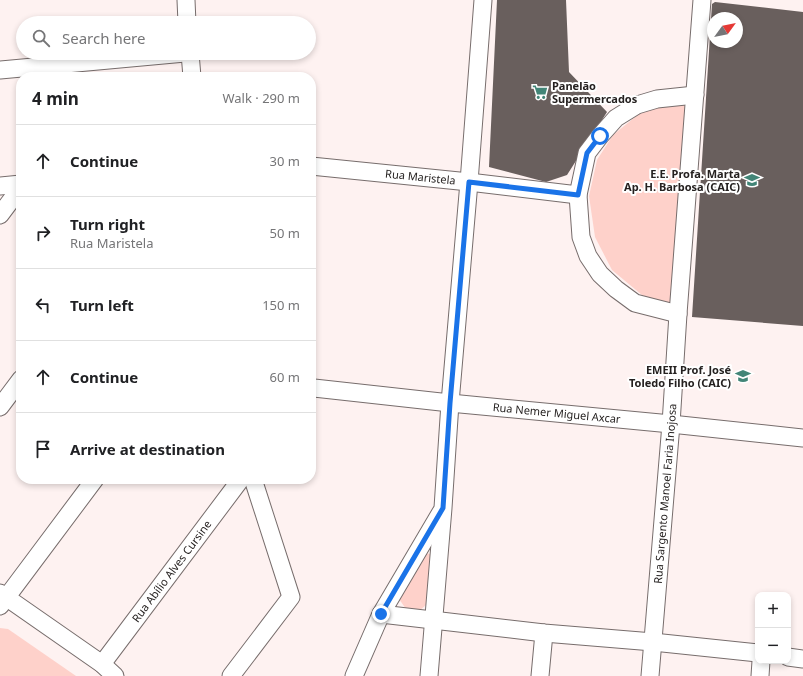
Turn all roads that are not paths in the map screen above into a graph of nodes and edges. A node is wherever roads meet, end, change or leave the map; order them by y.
1 (186, 0) edge
2 (483, 0) edge
3 (702, 0) edge
4 (187, 16) edge
5 (109, 60) edge
6 (191, 60) edge
7 (0, 70) edge
8 (192, 72) edge
9 (695, 95) junction
10 (316, 167) edge
11 (469, 182) junction
12 (16, 185) edge
13 (0, 186) edge
14 (16, 192) edge
15 (578, 195) junction
16 (0, 215) edge
17 (678, 314) junction
18 (16, 386) edge
19 (316, 388) edge
20 (450, 403) junction
21 (0, 407) edge
22 (671, 424) junction
23 (803, 438) edge
24 (91, 484) edge
25 (237, 484) edge
26 (255, 484) edge
27 (443, 508) junction
28 (2, 599) edge
29 (381, 614) junction
30 (434, 621) junction
31 (544, 633) junction
32 (653, 642) junction
33 (755, 653) edge
34 (791, 657) edge
35 (803, 659) edge
36 (102, 664) junction
37 (761, 664) edge
38 (115, 676) edge
39 (231, 676) edge
40 (354, 676) edge
41 (429, 676) edge
42 (540, 676) edge
43 (650, 676) edge
44 (760, 676) edge

1 - 4 street
2 - 11 street
3 - 9 street, Rua Sargento Manoel Faria Inojosa
5 - 7 street
6 - 8 street
9 - 15 street
9 - 17 street, Rua Sargento Manoel Faria Inojosa
10 - 11 street, Rua Maristela
11 - 15 street, Rua Maristela
11 - 20 street
12 - 13 street
14 - 16 street
15 - 17 street
17 - 22 street, Rua Sargento Manoel Faria Inojosa
18 - 21 street
19 - 20 street, Rua Nemer Miguel Axcar
20 - 22 street, Rua Nemer Miguel Axcar
20 - 27 street
22 - 23 street, Rua Nemer Miguel Axcar
22 - 32 street, Rua Sargento Manoel Faria Inojosa
24 - 28 street
25 - 36 street, Rua Abílio Alves Cursine
26 - 39 street
27 - 29 street
27 - 30 street
28 - 36 street
29 - 30 street
29 - 40 street
30 - 31 street
30 - 41 street
31 - 32 street
31 - 42 street
32 - 33 street
32 - 43 street, Rua Sargento Manoel Faria Inojosa
34 - 35 street
36 - 38 street
37 - 44 street

